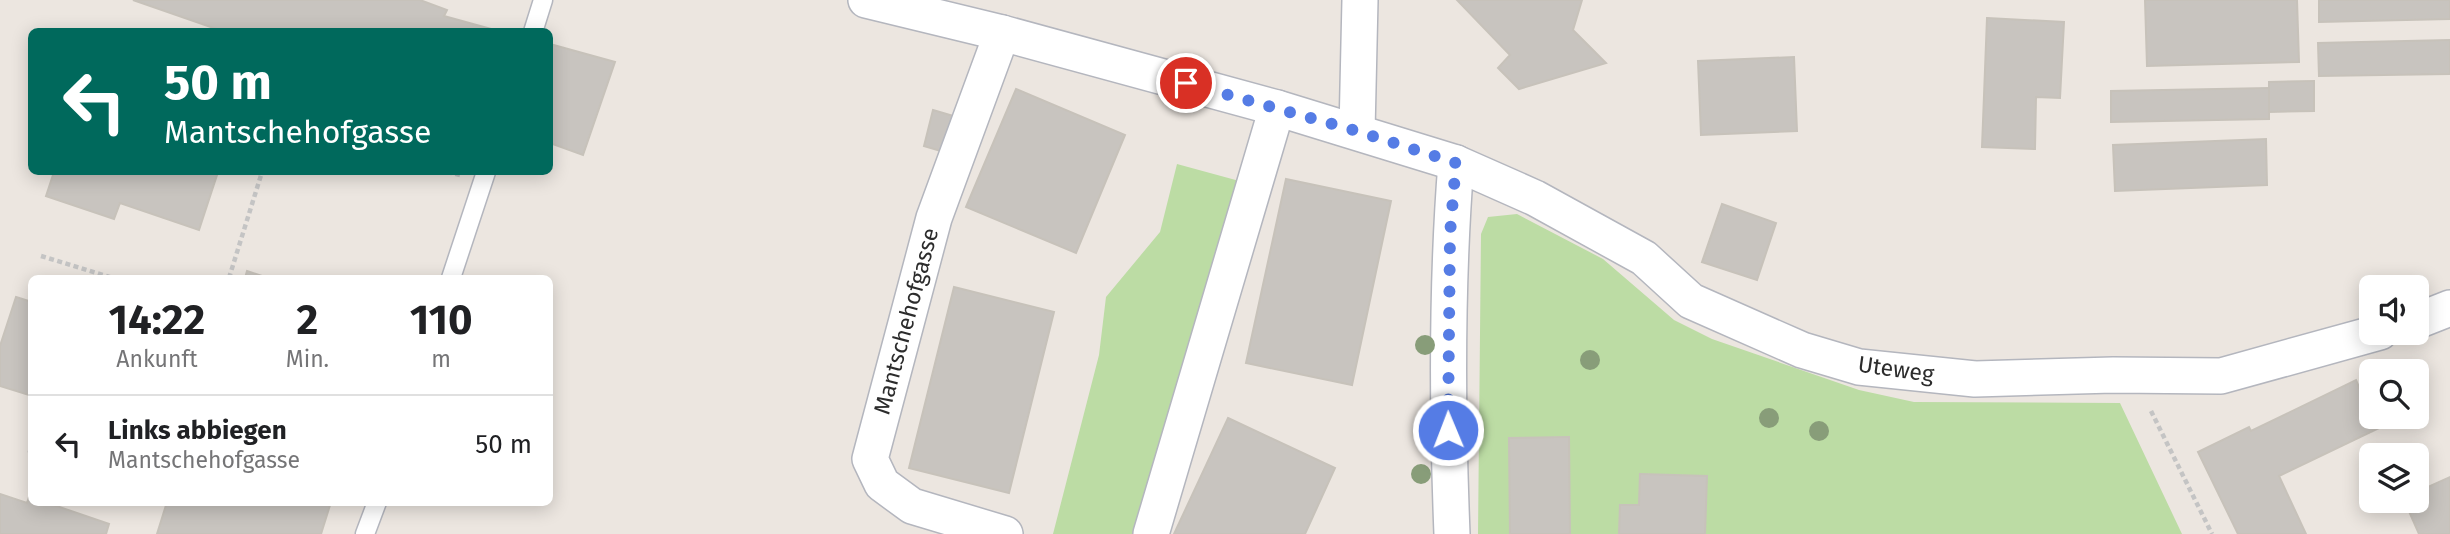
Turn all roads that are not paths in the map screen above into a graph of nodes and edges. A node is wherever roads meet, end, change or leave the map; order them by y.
1 (544, 0) edge
2 (866, 0) edge
3 (1360, 0) edge
4 (535, 28) edge
5 (1002, 33) junction
6 (1277, 108) junction
7 (1357, 131) junction
8 (1456, 163) junction
9 (485, 175) edge
10 (453, 275) edge
11 (2450, 307) edge
12 (2429, 316) edge
13 (2359, 338) edge
14 (376, 506) edge
15 (365, 534) edge
16 (1005, 534) edge
17 (1151, 534) edge
18 (1452, 534) edge

1 - 4 lane
2 - 5 street
3 - 7 street
5 - 6 street
5 - 16 street, Mantschehofgasse
6 - 7 street
6 - 17 street
7 - 8 street
8 - 13 street, Uteweg
8 - 18 street
9 - 10 lane
11 - 12 street
14 - 15 lane

